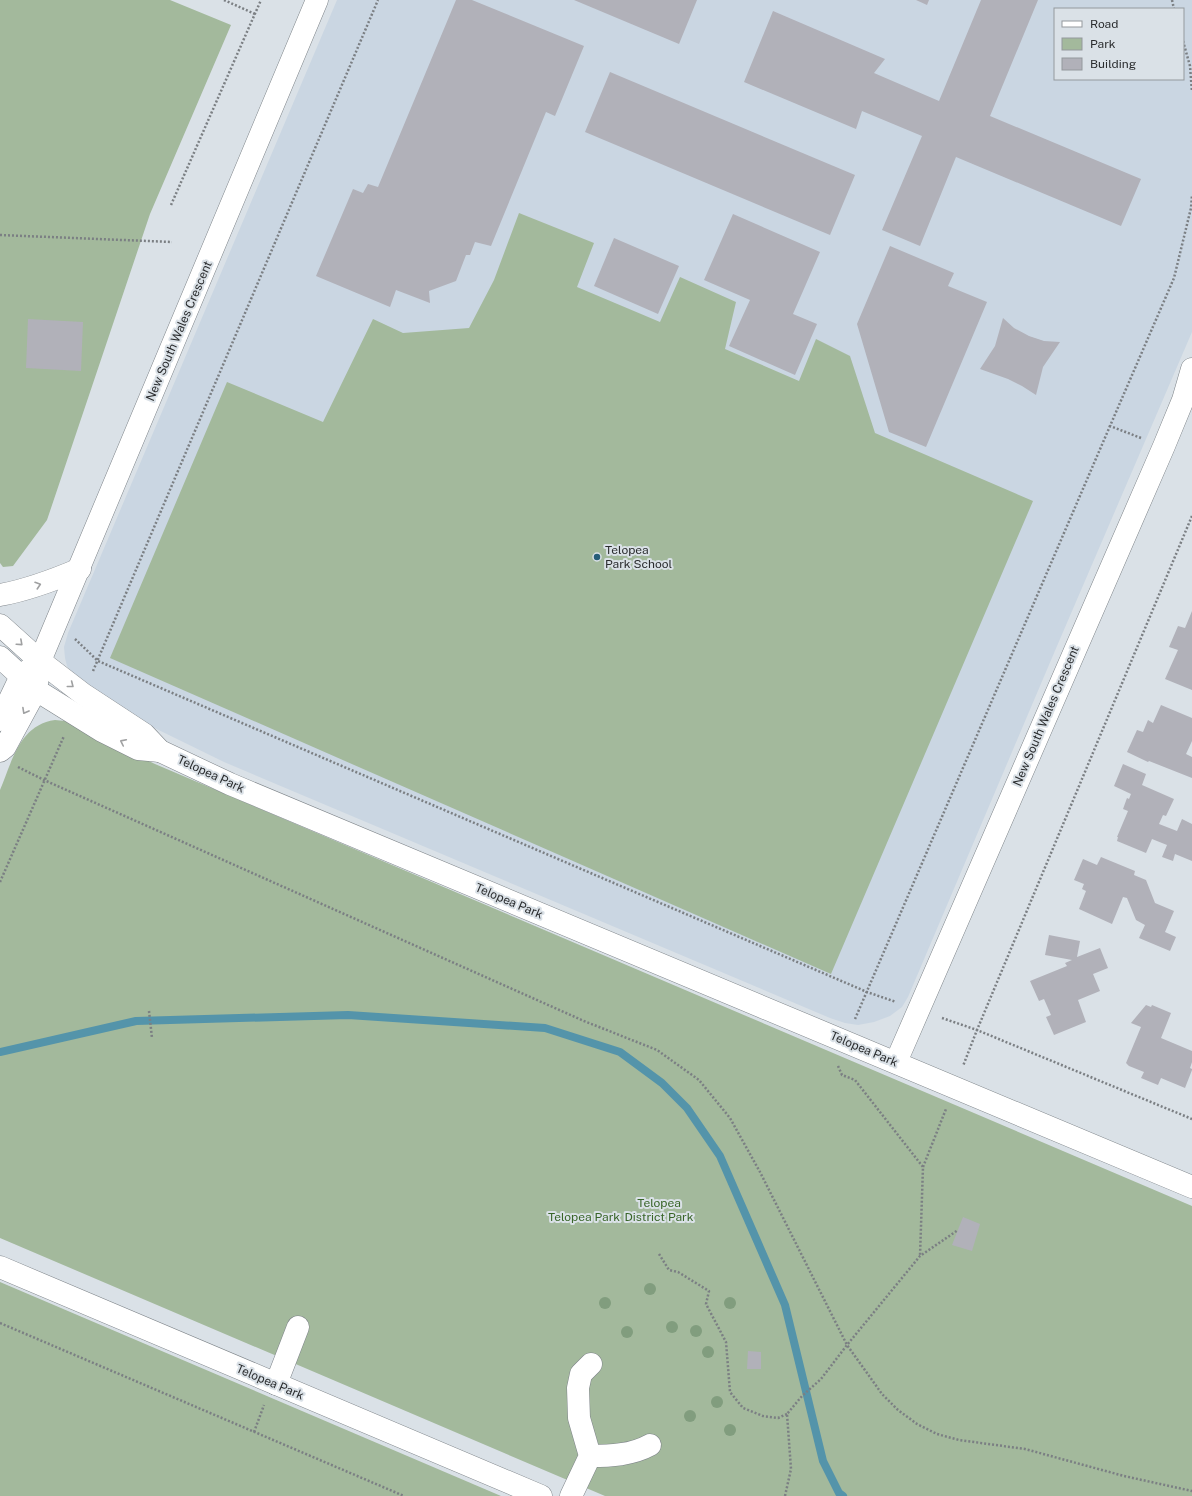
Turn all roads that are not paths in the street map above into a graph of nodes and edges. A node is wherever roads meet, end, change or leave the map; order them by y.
1 (317, 0) edge
2 (1192, 369) edge
3 (1188, 402) edge
4 (80, 568) junction
5 (0, 595) edge
6 (0, 625) edge
7 (0, 657) edge
8 (40, 661) junction
9 (29, 683) junction
10 (0, 720) edge
11 (160, 750) junction
12 (6, 757) edge
13 (896, 1062) junction
14 (1192, 1187) edge
15 (0, 1267) edge
16 (298, 1327) dead end
17 (591, 1364) dead end
18 (276, 1384) junction
19 (650, 1445) dead end
20 (590, 1456) junction
21 (540, 1496) edge
22 (572, 1496) edge

1 - 4 street, New South Wales Crescent
2 - 3 street, New South Wales Crescent
3 - 13 street, New South Wales Crescent
5 -> 4 street
4 - 8 street, New South Wales Crescent
6 -> 8 street, Telopea Park
7 - 9 street, Telopea Park
8 - 9 street, New South Wales Crescent
8 -> 11 street, Telopea Park
9 - 10 street, New South Wales Crescent
11 -> 9 street, Telopea Park
9 -> 12 street, New South Wales Crescent
11 - 13 street, Telopea Park
13 - 14 street, Telopea Park
15 - 18 street, Telopea Park
16 - 18 street
17 - 20 street
18 - 21 street, Telopea Park
19 - 20 street
20 - 22 street

